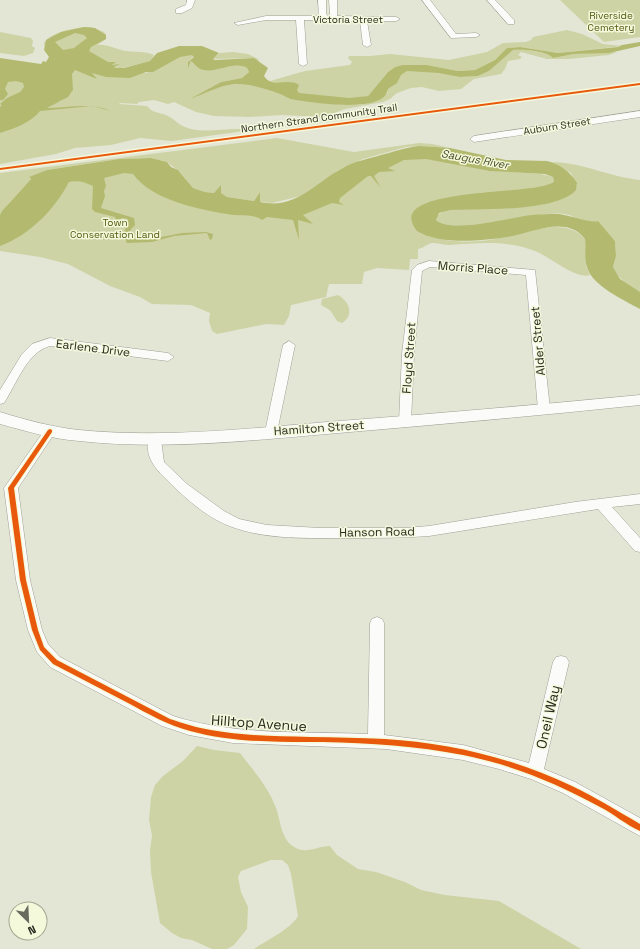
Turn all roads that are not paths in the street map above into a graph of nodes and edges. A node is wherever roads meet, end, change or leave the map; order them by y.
1 (191, 0) edge
2 (322, 0) edge
3 (333, 0) edge
4 (426, 0) edge
5 (491, 0) edge
6 (179, 11) dead end
7 (300, 18) junction
8 (328, 19) junction
9 (363, 19) junction
10 (396, 19) dead end
11 (511, 22) dead end
12 (238, 23) dead end
13 (476, 35) dead end
14 (366, 45) dead end
15 (303, 64) dead end
16 (640, 114) edge
17 (474, 139) dead end
18 (531, 272) joint
19 (415, 294) joint
20 (289, 345) dead end
21 (168, 357) dead end
22 (0, 400) edge
23 (640, 400) edge
24 (544, 409) junction
25 (0, 418) edge
26 (405, 422) junction
27 (50, 431) junction
28 (271, 432) junction
29 (155, 440) junction
30 (640, 499) edge
31 (601, 504) junction
32 (640, 547) edge
33 (377, 623) dead end
34 (561, 662) dead end
35 (376, 741) junction
36 (535, 773) junction
37 (640, 828) edge

1 - 6 street
2 - 8 street
3 - 8 street
4 - 13 street
5 - 11 street
7 - 8 street, Victoria Street
7 - 12 street, Victoria Street
7 - 15 street
8 - 9 street, Victoria Street
9 - 10 street, Victoria Street
9 - 14 street
16 - 17 street, Auburn Street
18 - 19 street, Morris Place
18 - 24 street, Alder Street
19 - 26 street, Floyd Street
20 - 28 street
21 - 22 street, Earlene Drive
23 - 24 main road, Hamilton Street
24 - 26 main road, Hamilton Street
25 - 27 main road, Hamilton Street
26 - 28 main road, Hamilton Street
27 - 29 main road, Hamilton Street
27 - 35 street, Hilltop Avenue
28 - 29 main road, Hamilton Street
29 - 31 street, Hanson Road
30 - 31 street, Hanson Road
31 - 32 street
33 - 35 street
34 - 36 street, Oneil Way
35 - 36 street, Hilltop Avenue
36 - 37 street, Hilltop Avenue

